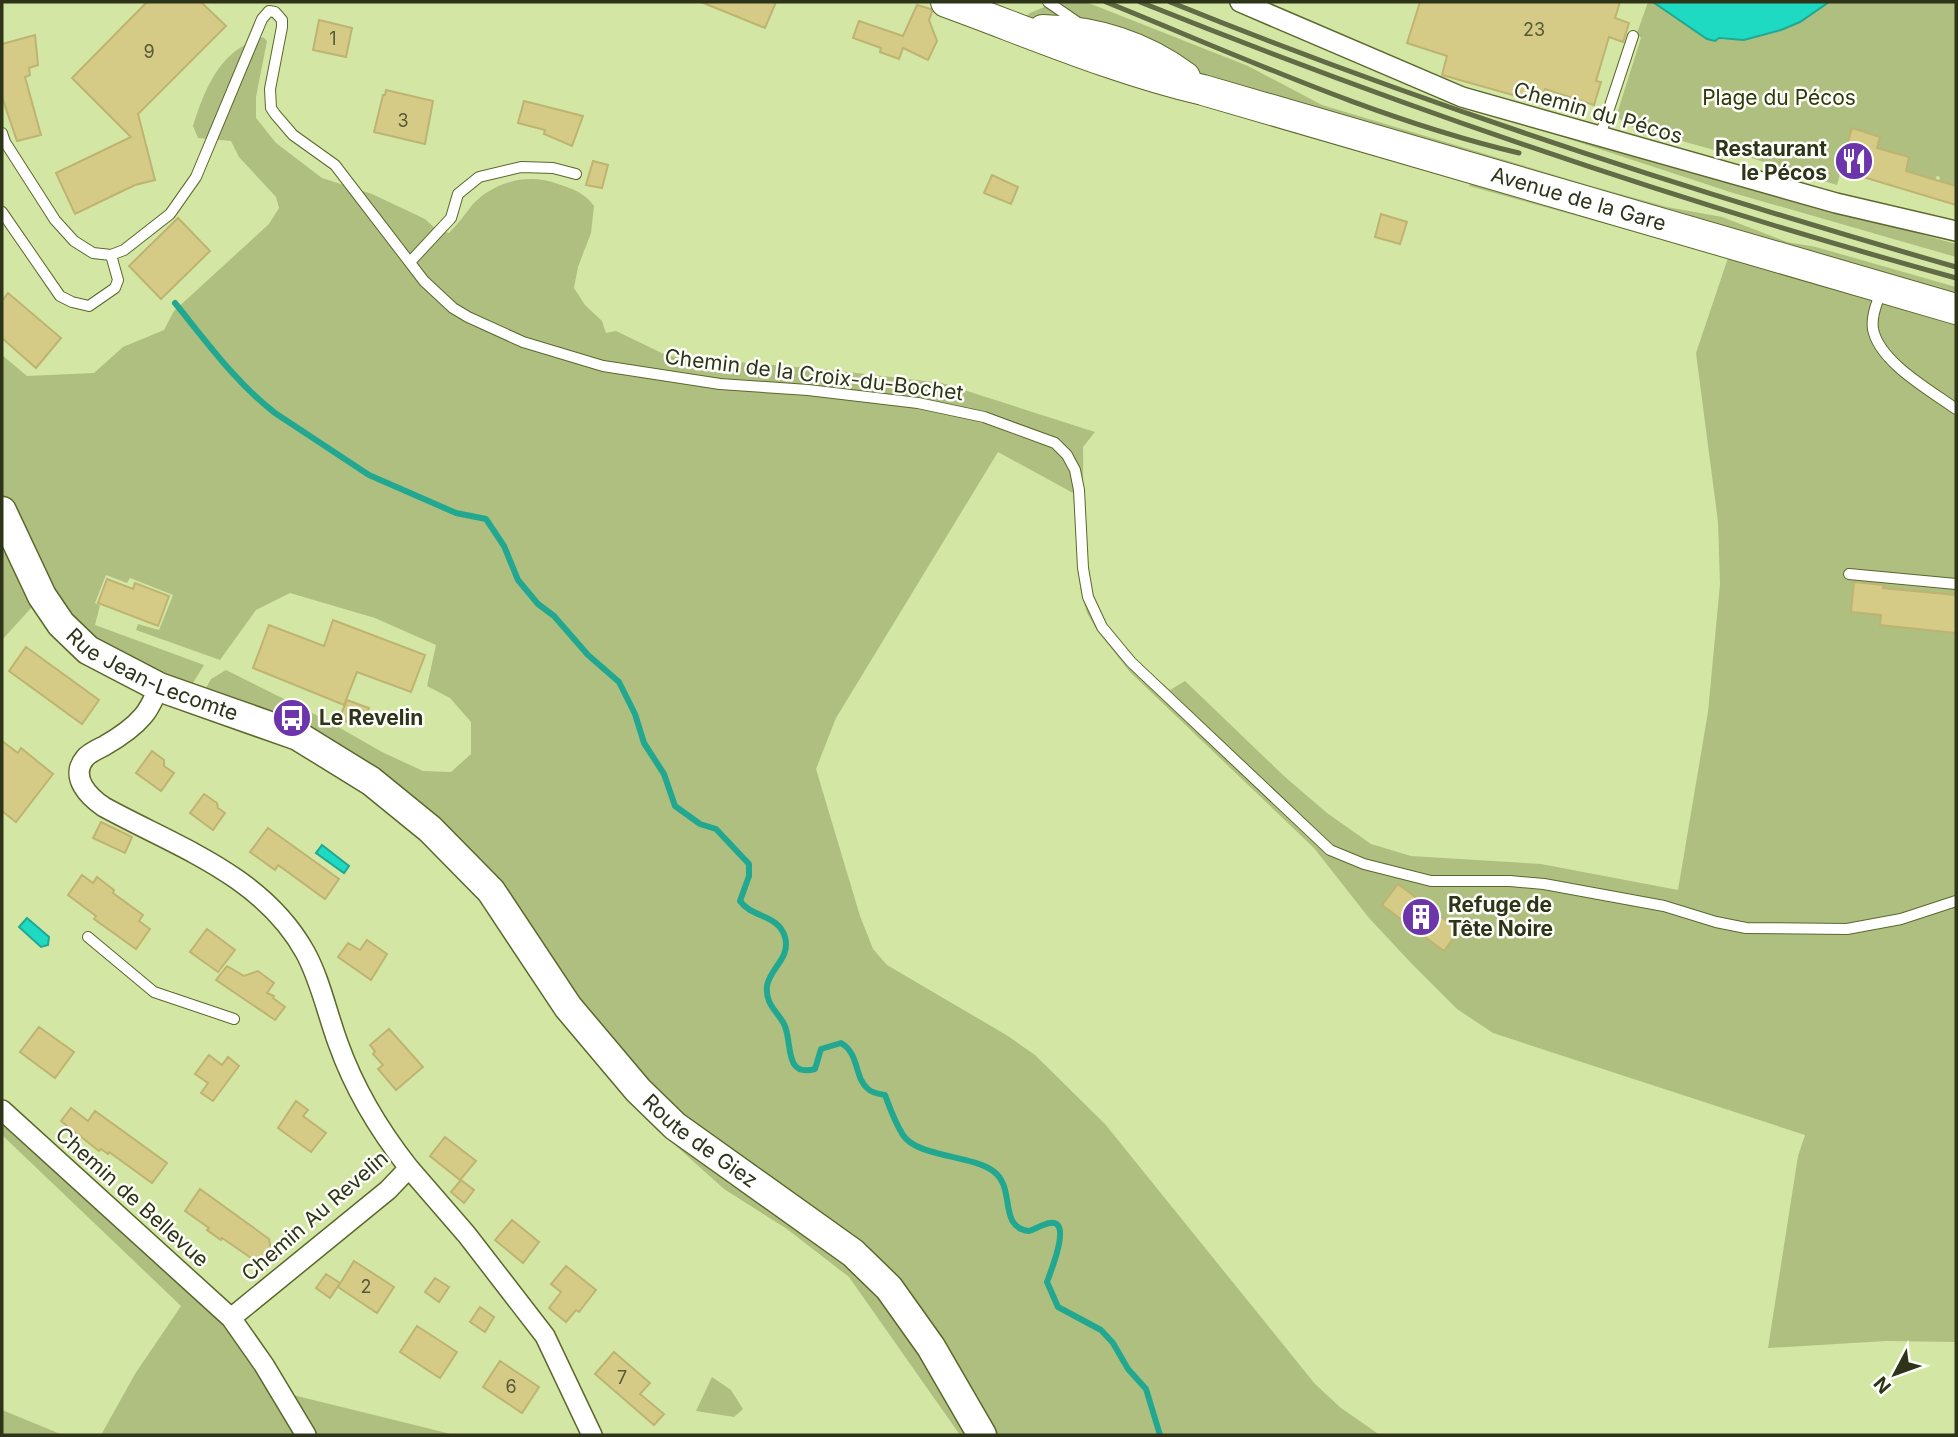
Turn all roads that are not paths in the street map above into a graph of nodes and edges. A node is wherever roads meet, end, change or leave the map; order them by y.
1 (946, 2) edge
2 (1048, 2) edge
3 (1240, 2) edge
4 (1633, 36) dead end
5 (1104, 46) junction
6 (2, 132) edge
7 (1600, 136) junction
8 (576, 174) dead end
9 (2, 212) edge
10 (1956, 232) edge
11 (111, 255) junction
12 (410, 262) junction
13 (1882, 287) junction
14 (1956, 309) edge
15 (1956, 409) edge
16 (2, 512) edge
17 (1849, 574) dead end
18 (1956, 584) edge
19 (159, 687) junction
20 (430, 829) joint
21 (1956, 901) edge
22 (88, 937) dead end
23 (234, 1019) dead end
24 (2, 1110) edge
25 (409, 1168) junction
26 (232, 1318) junction
27 (306, 1435) edge
28 (592, 1435) edge
29 (982, 1435) edge

1 - 5 main road, Avenue de la Gare
2 - 5 lane
3 - 7 street, Chemin du Pécos
4 - 7 lane
5 - 13 main road, Avenue de la Gare
6 - 11 lane
7 - 10 street, Chemin du Pécos
8 - 12 lane
9 - 11 lane
11 - 12 lane, Chemin de la Croix-du-Bochet
12 - 21 lane, Chemin de la Croix-du-Bochet
13 - 14 main road, Avenue de la Gare
13 - 15 lane
16 - 19 street, Rue Jean-Lecomte
17 - 18 lane
19 - 20 street, Rue Jean-Lecomte
19 - 25 street, Chemin Au Revelin
20 - 29 street, Route de Giez
22 - 23 lane
24 - 26 street, Chemin de Bellevue
25 - 26 street, Chemin Au Revelin
25 - 28 street
26 - 27 street, Chemin de Bellevue

